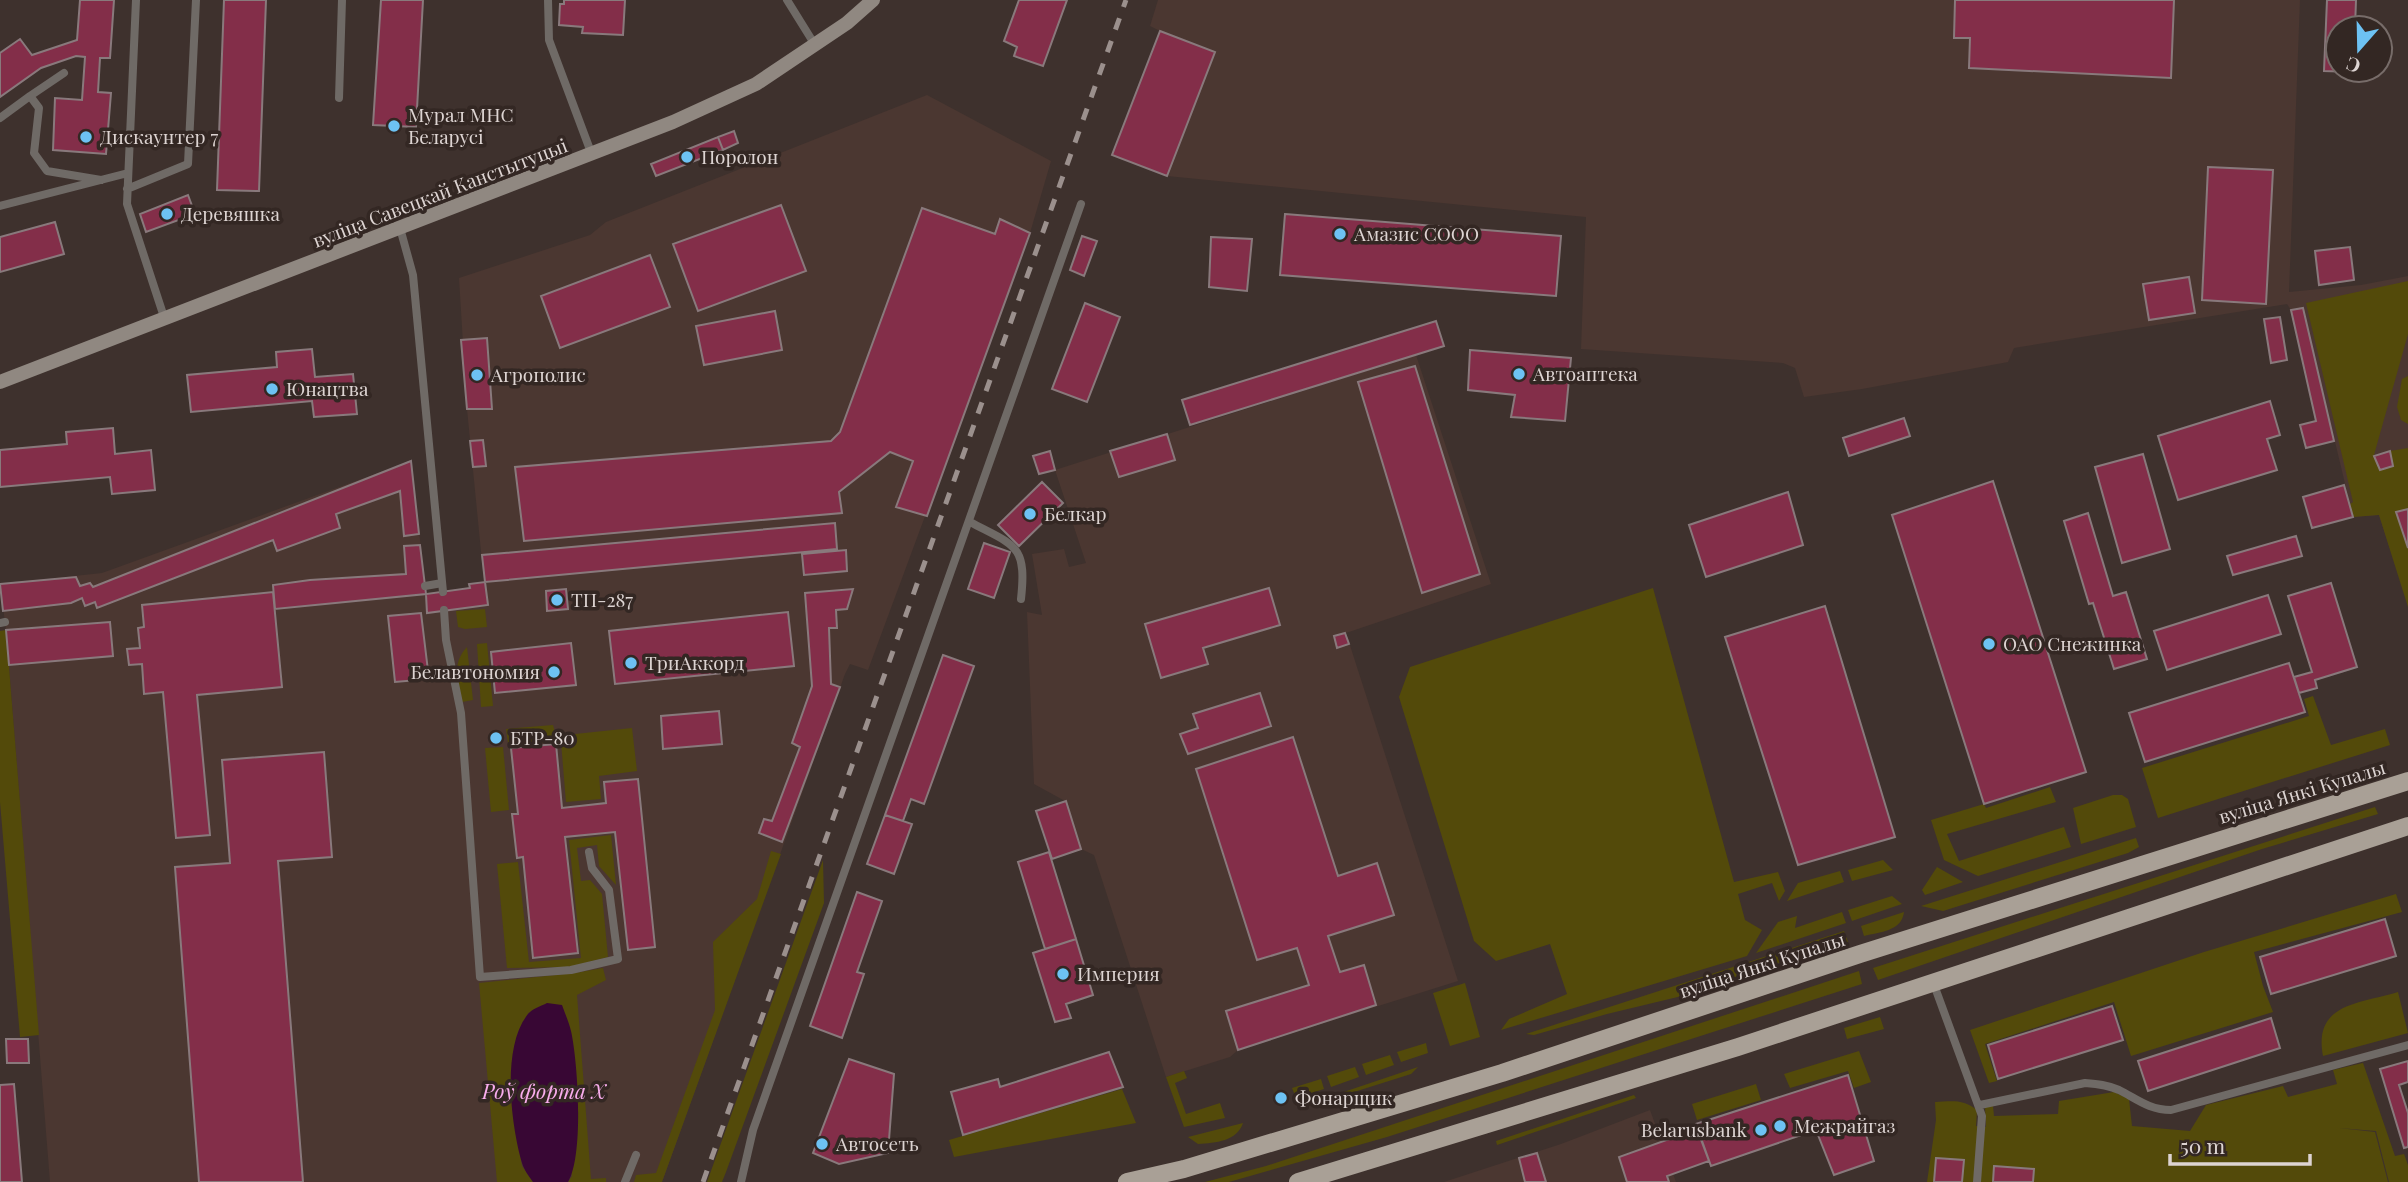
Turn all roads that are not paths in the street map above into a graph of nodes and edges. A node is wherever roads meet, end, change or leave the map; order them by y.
1 (136, 0) edge
2 (196, 0) edge
3 (342, 0) edge
4 (548, 0) edge
5 (787, 0) edge
6 (873, 0) edge
7 (815, 45) junction
8 (64, 73) dead end
9 (30, 96) junction
10 (339, 98) dead end
11 (0, 118) edge
12 (592, 155) junction
13 (128, 173) junction
14 (102, 180) junction
15 (127, 189) junction
16 (1081, 204) dead end
17 (0, 206) edge
18 (400, 228) junction
19 (165, 320) junction
20 (0, 382) edge
21 (970, 522) junction
22 (425, 586) dead end
23 (1021, 599) dead end
24 (444, 610) dead end
25 (2408, 781) edge
26 (2408, 826) edge
27 (589, 852) dead end
28 (1933, 982) junction
29 (2408, 1045) edge
30 (1980, 1105) junction
31 (636, 1155) dead end
32 (625, 1182) edge
33 (741, 1182) edge
34 (1127, 1182) edge
35 (1298, 1182) edge
36 (1977, 1182) edge

1 - 13 lane
2 - 15 lane
3 - 10 lane
4 - 12 lane
5 - 7 lane
6 - 7 main road, вуліца Савецкай Канстытуцыі
7 - 12 main road, вуліца Савецкай Канстытуцыі
8 - 9 lane
9 - 11 lane
9 - 14 lane
12 - 18 main road, вуліца Савецкай Канстытуцыі
13 - 14 lane
13 - 15 lane
14 - 17 lane
15 - 19 lane
16 - 21 lane
18 - 19 main road, вуліца Савецкай Канстытуцыі
18 - 22 lane
19 - 20 main road, вуліца Савецкай Канстытуцыі
21 - 23 lane
21 - 33 lane
24 - 27 lane
25 - 34 main road, вуліца Янкі Купалы
26 - 28 main road
28 - 30 lane
28 - 35 main road
29 - 30 lane
30 - 36 lane
31 - 32 lane

